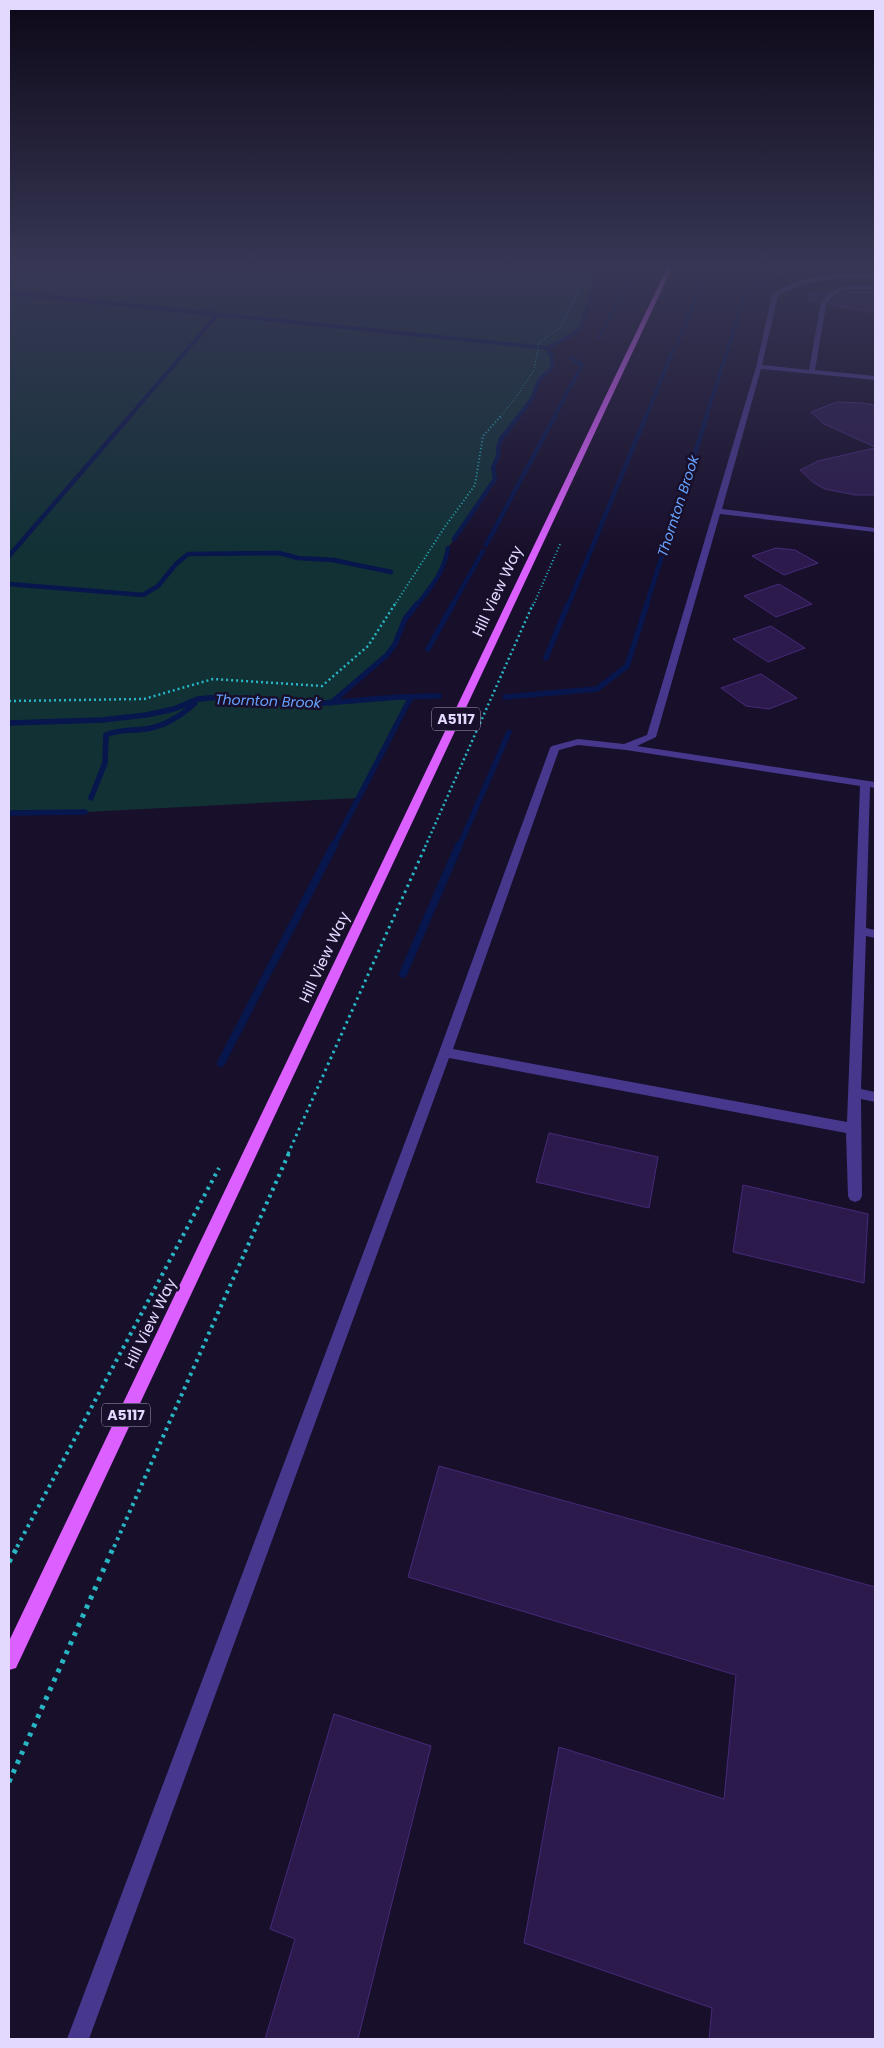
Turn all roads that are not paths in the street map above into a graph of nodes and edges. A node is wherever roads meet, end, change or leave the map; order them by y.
1 (625, 364) edge
2 (760, 364) edge
3 (813, 364) edge
4 (759, 367) junction
5 (812, 372) junction
6 (875, 378) edge
7 (718, 511) junction
8 (875, 530) edge
9 (625, 747) junction
10 (870, 784) edge
11 (860, 931) junction
12 (875, 934) edge
13 (445, 1052) junction
14 (855, 1093) junction
15 (875, 1097) edge
16 (853, 1129) junction
17 (855, 1196) dead end
18 (9, 1661) edge
19 (78, 2039) edge

1 - 18 main road, Hill View Way / A5117
2 - 4 lane
3 - 5 lane
4 - 5 lane
4 - 7 lane
5 - 6 lane
7 - 8 lane
7 - 9 lane
9 - 10 lane
9 - 13 lane
10 - 11 lane
11 - 12 lane
11 - 14 lane
13 - 16 lane
13 - 19 lane
14 - 15 lane
14 - 16 lane
16 - 17 lane

